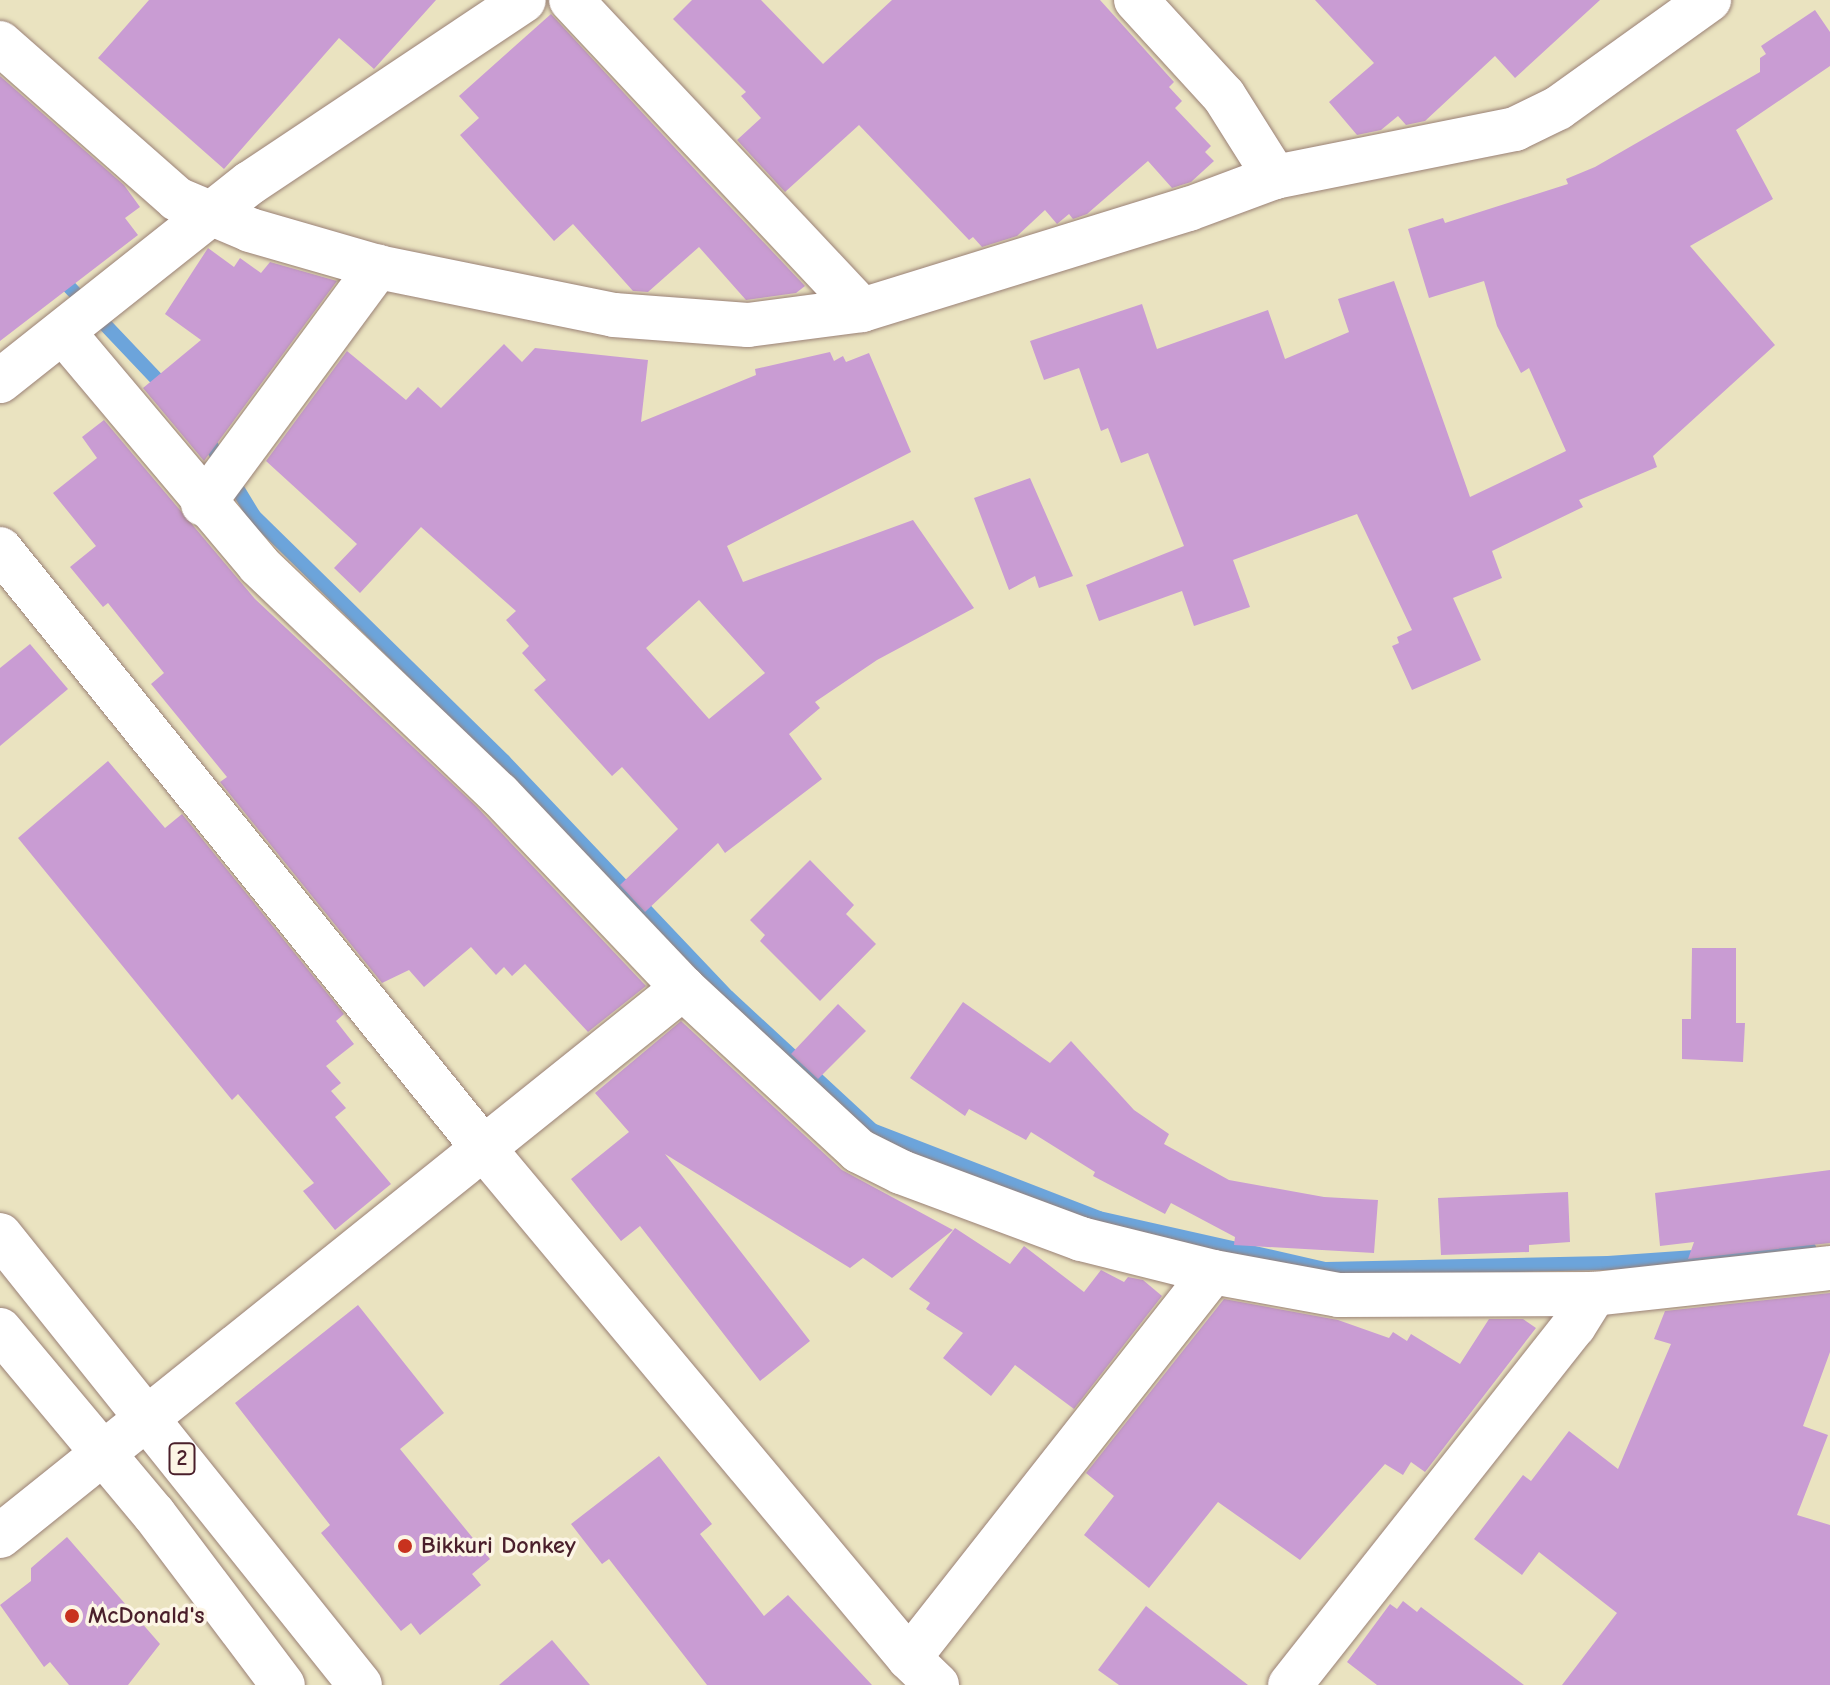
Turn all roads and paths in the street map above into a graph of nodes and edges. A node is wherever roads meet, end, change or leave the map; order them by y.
1 (524, 0) edge
2 (571, 0) edge
3 (1136, 0) edge
4 (1704, 1) edge
5 (0, 43) edge
6 (1275, 177) junction
7 (211, 214) junction
8 (378, 267) junction
9 (862, 310) junction
10 (63, 332) junction
11 (0, 381) edge
12 (203, 504) junction
13 (0, 549) edge
14 (683, 988) junction
15 (485, 1150) junction
16 (0, 1235) edge
17 (1830, 1268) edge
18 (1213, 1272) junction
19 (1594, 1294) junction
20 (0, 1330) edge
21 (150, 1420) junction
22 (104, 1454) junction
23 (0, 1536) edge
24 (923, 1672) edge
25 (283, 1685) edge
26 (360, 1685) edge
27 (1290, 1685) edge

1 - 7 main road
2 - 9 main road
3 - 6 main road
4 - 6 main road
5 - 7 main road
6 - 9 main road
7 - 8 main road
7 - 10 main road
8 - 9 main road
8 - 12 main road
10 - 11 main road
10 - 12 main road
12 - 14 main road
13 - 15 main road
14 - 15 main road
14 - 18 main road
15 - 21 main road
15 - 24 main road
16 - 21 main road, 2
17 - 19 main road
18 - 19 main road
18 - 24 main road
19 - 27 main road
20 - 22 main road, 2
21 - 22 main road
21 - 26 main road, 2
22 - 23 main road
22 - 25 main road, 2

